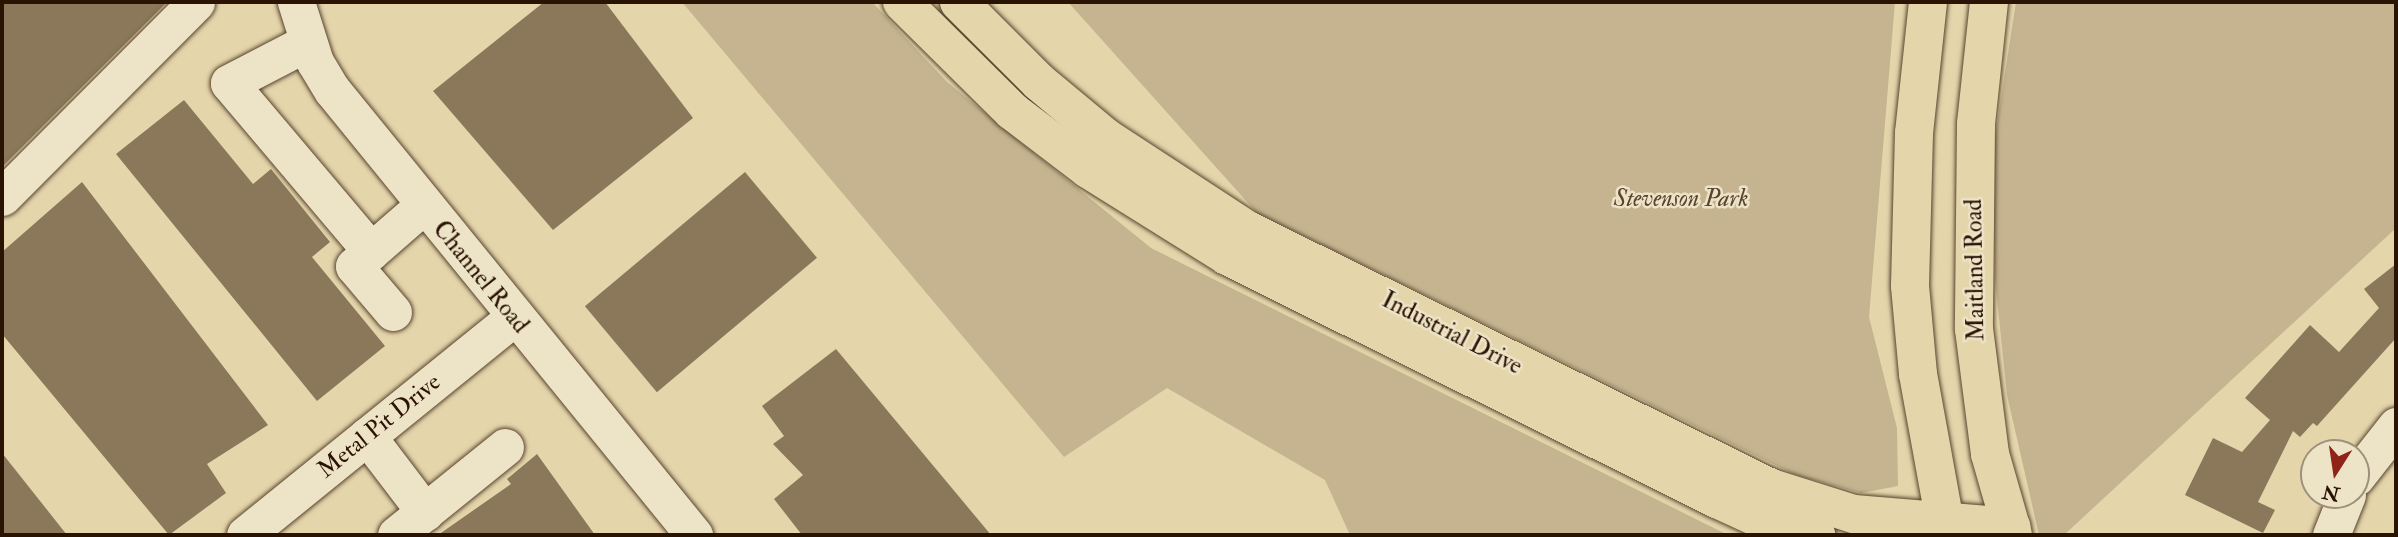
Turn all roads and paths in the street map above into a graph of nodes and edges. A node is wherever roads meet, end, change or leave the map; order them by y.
1 (196, 2) edge
2 (296, 2) edge
3 (902, 2) edge
4 (960, 2) edge
5 (1928, 2) edge
6 (1989, 2) edge
7 (308, 41) junction
8 (2, 197) edge
9 (424, 205) junction
10 (371, 251) junction
11 (393, 312) dead end
12 (514, 317) junction
13 (2396, 426) edge
14 (367, 436) junction
15 (505, 447) dead end
16 (2370, 459) edge
17 (2342, 509) edge
18 (425, 512) junction
19 (1947, 529) edge
20 (2012, 531) edge
21 (1796, 533) edge
22 (245, 535) edge
23 (396, 535) edge
24 (694, 535) edge
25 (2332, 535) edge

1 - 8 street
2 - 7 street, Channel Road
3 - 21 main road, Industrial Drive
4 - 19 main road, Industrial Drive
5 - 19 main road
6 - 20 main road, Maitland Road
7 - 9 street, Channel Road
7 - 10 street
9 - 10 street
9 - 12 street, Channel Road
10 - 11 street
12 - 14 street, Metal Pit Drive
12 - 24 street, Channel Road
13 - 16 street
14 - 18 street
14 - 22 street, Metal Pit Drive
15 - 18 street
17 - 25 street
18 - 23 street
19 - 20 main road, Industrial Drive

